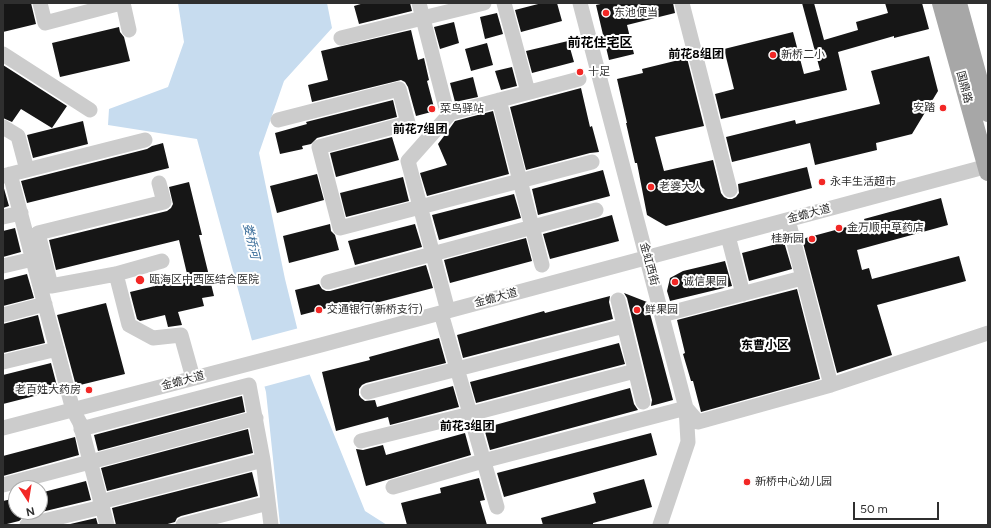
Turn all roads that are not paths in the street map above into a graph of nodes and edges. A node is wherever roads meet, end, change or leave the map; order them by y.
1 (40, 3) edge
2 (122, 3) edge
3 (419, 3) edge
4 (484, 3) edge
5 (504, 3) edge
6 (580, 3) edge
7 (682, 3) edge
8 (941, 3) edge
9 (958, 3) edge
10 (423, 18) junction
11 (129, 30) dead end
12 (341, 38) dead end
13 (3, 54) edge
14 (579, 79) dead end
15 (528, 92) junction
16 (499, 100) junction
17 (90, 110) dead end
18 (988, 113) edge
19 (447, 114) junction
20 (278, 120) dead end
21 (3, 127) edge
22 (145, 140) dead end
23 (592, 162) dead end
24 (987, 168) edge
25 (27, 170) junction
26 (7, 175) edge
27 (520, 181) junction
28 (159, 183) dead end
29 (730, 190) dead end
30 (420, 207) junction
31 (596, 210) dead end
32 (21, 213) junction
33 (3, 217) edge
34 (788, 220) junction
35 (532, 227) junction
36 (728, 236) junction
37 (433, 253) junction
38 (647, 258) junction
39 (33, 259) junction
40 (162, 261) dead end
41 (542, 265) dead end
42 (3, 266) edge
43 (116, 274) junction
44 (802, 278) junction
45 (328, 282) dead end
46 (743, 294) junction
47 (618, 300) dead end
48 (45, 304) junction
49 (445, 312) junction
50 (3, 315) edge
51 (662, 315) junction
52 (624, 326) junction
53 (988, 333) edge
54 (57, 349) junction
55 (3, 362) edge
56 (457, 370) junction
57 (635, 371) junction
58 (193, 378) junction
59 (831, 385) junction
60 (368, 392) dead end
61 (642, 402) dead end
62 (686, 408) junction
63 (73, 410) junction
64 (470, 414) junction
65 (256, 418) junction
66 (3, 428) edge
67 (81, 429) junction
68 (361, 440) dead end
69 (263, 460) junction
70 (483, 461) junction
71 (90, 462) junction
72 (3, 485) edge
73 (393, 487) dead end
74 (268, 503) junction
75 (101, 504) junction
76 (497, 507) dead end
77 (28, 525) edge
78 (106, 525) edge
79 (184, 525) edge
80 (271, 525) edge
81 (660, 525) edge

1 - 2 street
2 - 11 street
3 - 10 street
4 - 10 street
5 - 15 street
6 - 38 street, 金虹西街
7 - 29 street
8 - 24 main road, 国鼎路
9 - 18 main road, 国鼎路
10 - 12 street
10 - 19 street
13 - 17 street
14 - 15 street
15 - 16 street
16 - 19 street
16 - 27 street
19 - 30 street
20 - 30 street
21 - 25 street
22 - 25 street
23 - 27 street
24 - 34 street, 金蟾大道
25 - 26 street
26 - 32 street
27 - 30 street
27 - 35 street
28 - 43 street
30 - 37 street
31 - 35 street
32 - 33 street
32 - 39 street
34 - 36 street, 金蟾大道
34 - 44 street
35 - 37 street
35 - 41 street
36 - 38 street, 金蟾大道
36 - 46 street
37 - 45 street
37 - 49 street
38 - 49 street, 金蟾大道
38 - 51 street, 金虹西街
39 - 42 street
39 - 48 street
40 - 43 street
43 - 58 street
44 - 46 street
44 - 59 street
46 - 51 street
47 - 52 street
48 - 50 street
48 - 54 street
49 - 56 street
49 - 58 street, 金蟾大道
51 - 62 street, 金虹西街
52 - 56 street
52 - 57 street
53 - 59 street
54 - 55 street
54 - 63 street
56 - 60 street
56 - 64 street
57 - 61 street
57 - 64 street
58 - 63 street, 金蟾大道
59 - 62 street
62 - 70 street
62 - 81 street, 金虹西街
63 - 66 street, 金蟾大道
63 - 67 street
64 - 68 street
64 - 70 street
65 - 67 street
65 - 69 street
65 - 71 street
67 - 71 street
69 - 74 street
69 - 75 street
70 - 73 street
70 - 76 street
71 - 72 street
71 - 75 street
74 - 79 street
74 - 80 street
75 - 77 street
75 - 78 street

